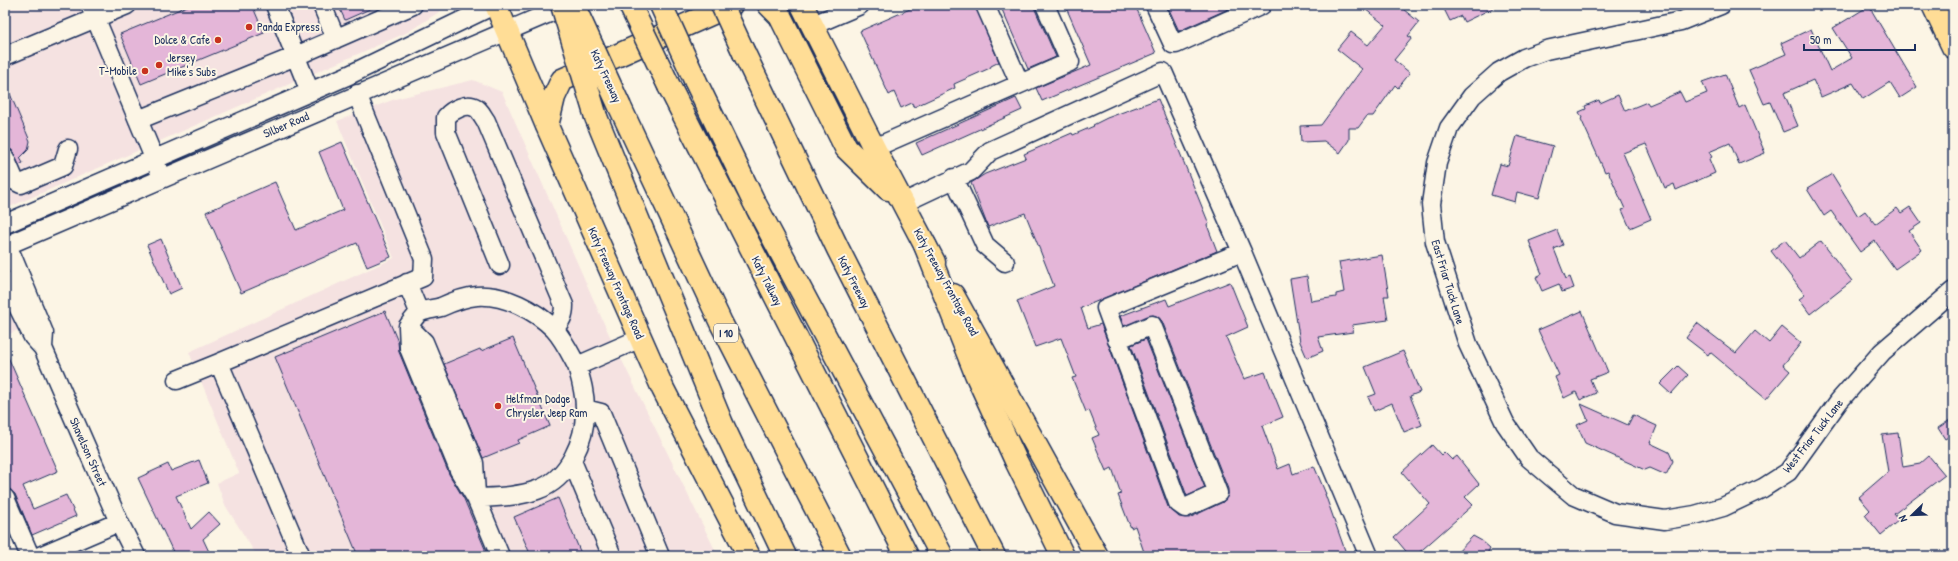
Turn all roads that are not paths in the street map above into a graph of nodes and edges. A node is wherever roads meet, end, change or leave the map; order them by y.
1 (127, 5) edge
2 (275, 5) edge
3 (322, 5) edge
4 (413, 5) edge
5 (495, 5) edge
6 (562, 5) edge
7 (568, 5) edge
8 (573, 5) edge
9 (630, 5) edge
10 (641, 5) edge
11 (661, 5) edge
12 (722, 5) edge
13 (731, 5) edge
14 (770, 5) edge
15 (802, 5) edge
16 (860, 5) edge
17 (985, 5) edge
18 (1044, 5) edge
19 (1155, 5) edge
20 (1262, 5) edge
21 (1721, 5) edge
22 (1933, 5) edge
23 (92, 12) edge
24 (812, 26) junction
25 (507, 31) junction
26 (336, 39) junction
27 (1953, 47) edge
28 (5, 56) edge
29 (296, 56) junction
30 (681, 84) junction
31 (1020, 84) junction
32 (310, 92) junction
33 (357, 94) junction
34 (138, 120) junction
35 (547, 126) junction
36 (874, 148) junction
37 (68, 149) dead end
38 (5, 158) edge
39 (154, 159) junction
40 (162, 178) junction
41 (954, 178) junction
42 (904, 203) junction
43 (5, 224) edge
44 (925, 245) junction
45 (5, 246) edge
46 (5, 252) edge
47 (1242, 252) junction
48 (1005, 262) dead end
49 (500, 265) dead end
50 (5, 281) edge
51 (407, 283) junction
52 (1953, 291) edge
53 (414, 319) junction
54 (554, 329) junction
55 (640, 338) junction
56 (1117, 340) junction
57 (43, 348) junction
58 (219, 363) junction
59 (577, 366) junction
60 (177, 380) dead end
61 (585, 409) junction
62 (572, 461) junction
63 (1554, 479) joint
64 (5, 498) edge
65 (476, 498) junction
66 (119, 522) junction
67 (30, 556) edge
68 (40, 556) edge
69 (136, 556) edge
70 (301, 556) edge
71 (500, 556) edge
72 (612, 556) edge
73 (660, 556) edge
74 (749, 556) edge
75 (785, 556) edge
76 (840, 556) edge
77 (907, 556) edge
78 (942, 556) edge
79 (994, 556) edge
80 (1064, 556) edge
81 (1096, 556) edge
82 (1369, 556) edge

1 - 23 street
2 - 29 street
3 - 26 street
4 - 26 street
5 - 25 main road, Katy Freeway Frontage Road
5 - 32 street, Silber Road
6 - 75 main road, bridge
7 - 25 street, Silber Road
8 - 76 main road, Katy Freeway / I 10, bridge
9 - 30 main road, Katy Tollway, bridge
10 - 30 main road
11 - 30 main road, bridge
12 - 79 main road, Katy Freeway, bridge
13 - 35 main road
14 - 42 main road
15 - 24 main road, Katy Freeway Frontage Road
16 - 24 street
17 - 31 street
18 - 31 street
19 - 20 street
21 - 63 street, East Friar Tuck Lane
22 - 27 main road
23 - 28 street
23 - 34 street
24 - 36 main road, Katy Freeway Frontage Road
25 - 33 street, Silber Road
25 - 35 main road, Katy Freeway Frontage Road
26 - 29 street
29 - 32 street
29 - 34 street
30 - 77 main road, Katy Tollway
30 - 78 main road
31 - 36 street
32 - 39 street, Silber Road
33 - 40 street, Silber Road
33 - 51 street
34 - 39 street
35 - 55 main road, Katy Freeway Frontage Road
36 - 42 main road, Katy Freeway Frontage Road
37 - 38 street
39 - 40 street
39 - 43 street, Silber Road
40 - 45 street, Silber Road
41 - 42 street
41 - 47 street
41 - 48 street
42 - 44 main road, Katy Freeway Frontage Road
44 - 80 main road
44 - 81 main road, Katy Freeway Frontage Road
46 - 57 street, Shavelson Street
47 - 56 street
47 - 82 street
49 - 54 street
50 - 57 street, Shavelson Street
51 - 53 street
51 - 58 street
52 - 63 street, West Friar Tuck Lane
53 - 54 street
53 - 65 street
54 - 59 street
55 - 59 street
55 - 74 main road, Katy Freeway Frontage Road
56 - 56 street
57 - 66 street, Shavelson Street
58 - 60 street
58 - 70 street
59 - 61 street
61 - 62 street
61 - 73 street
62 - 65 street
62 - 72 street
64 - 67 street
65 - 71 street
66 - 68 street
66 - 69 street, Shavelson Street

